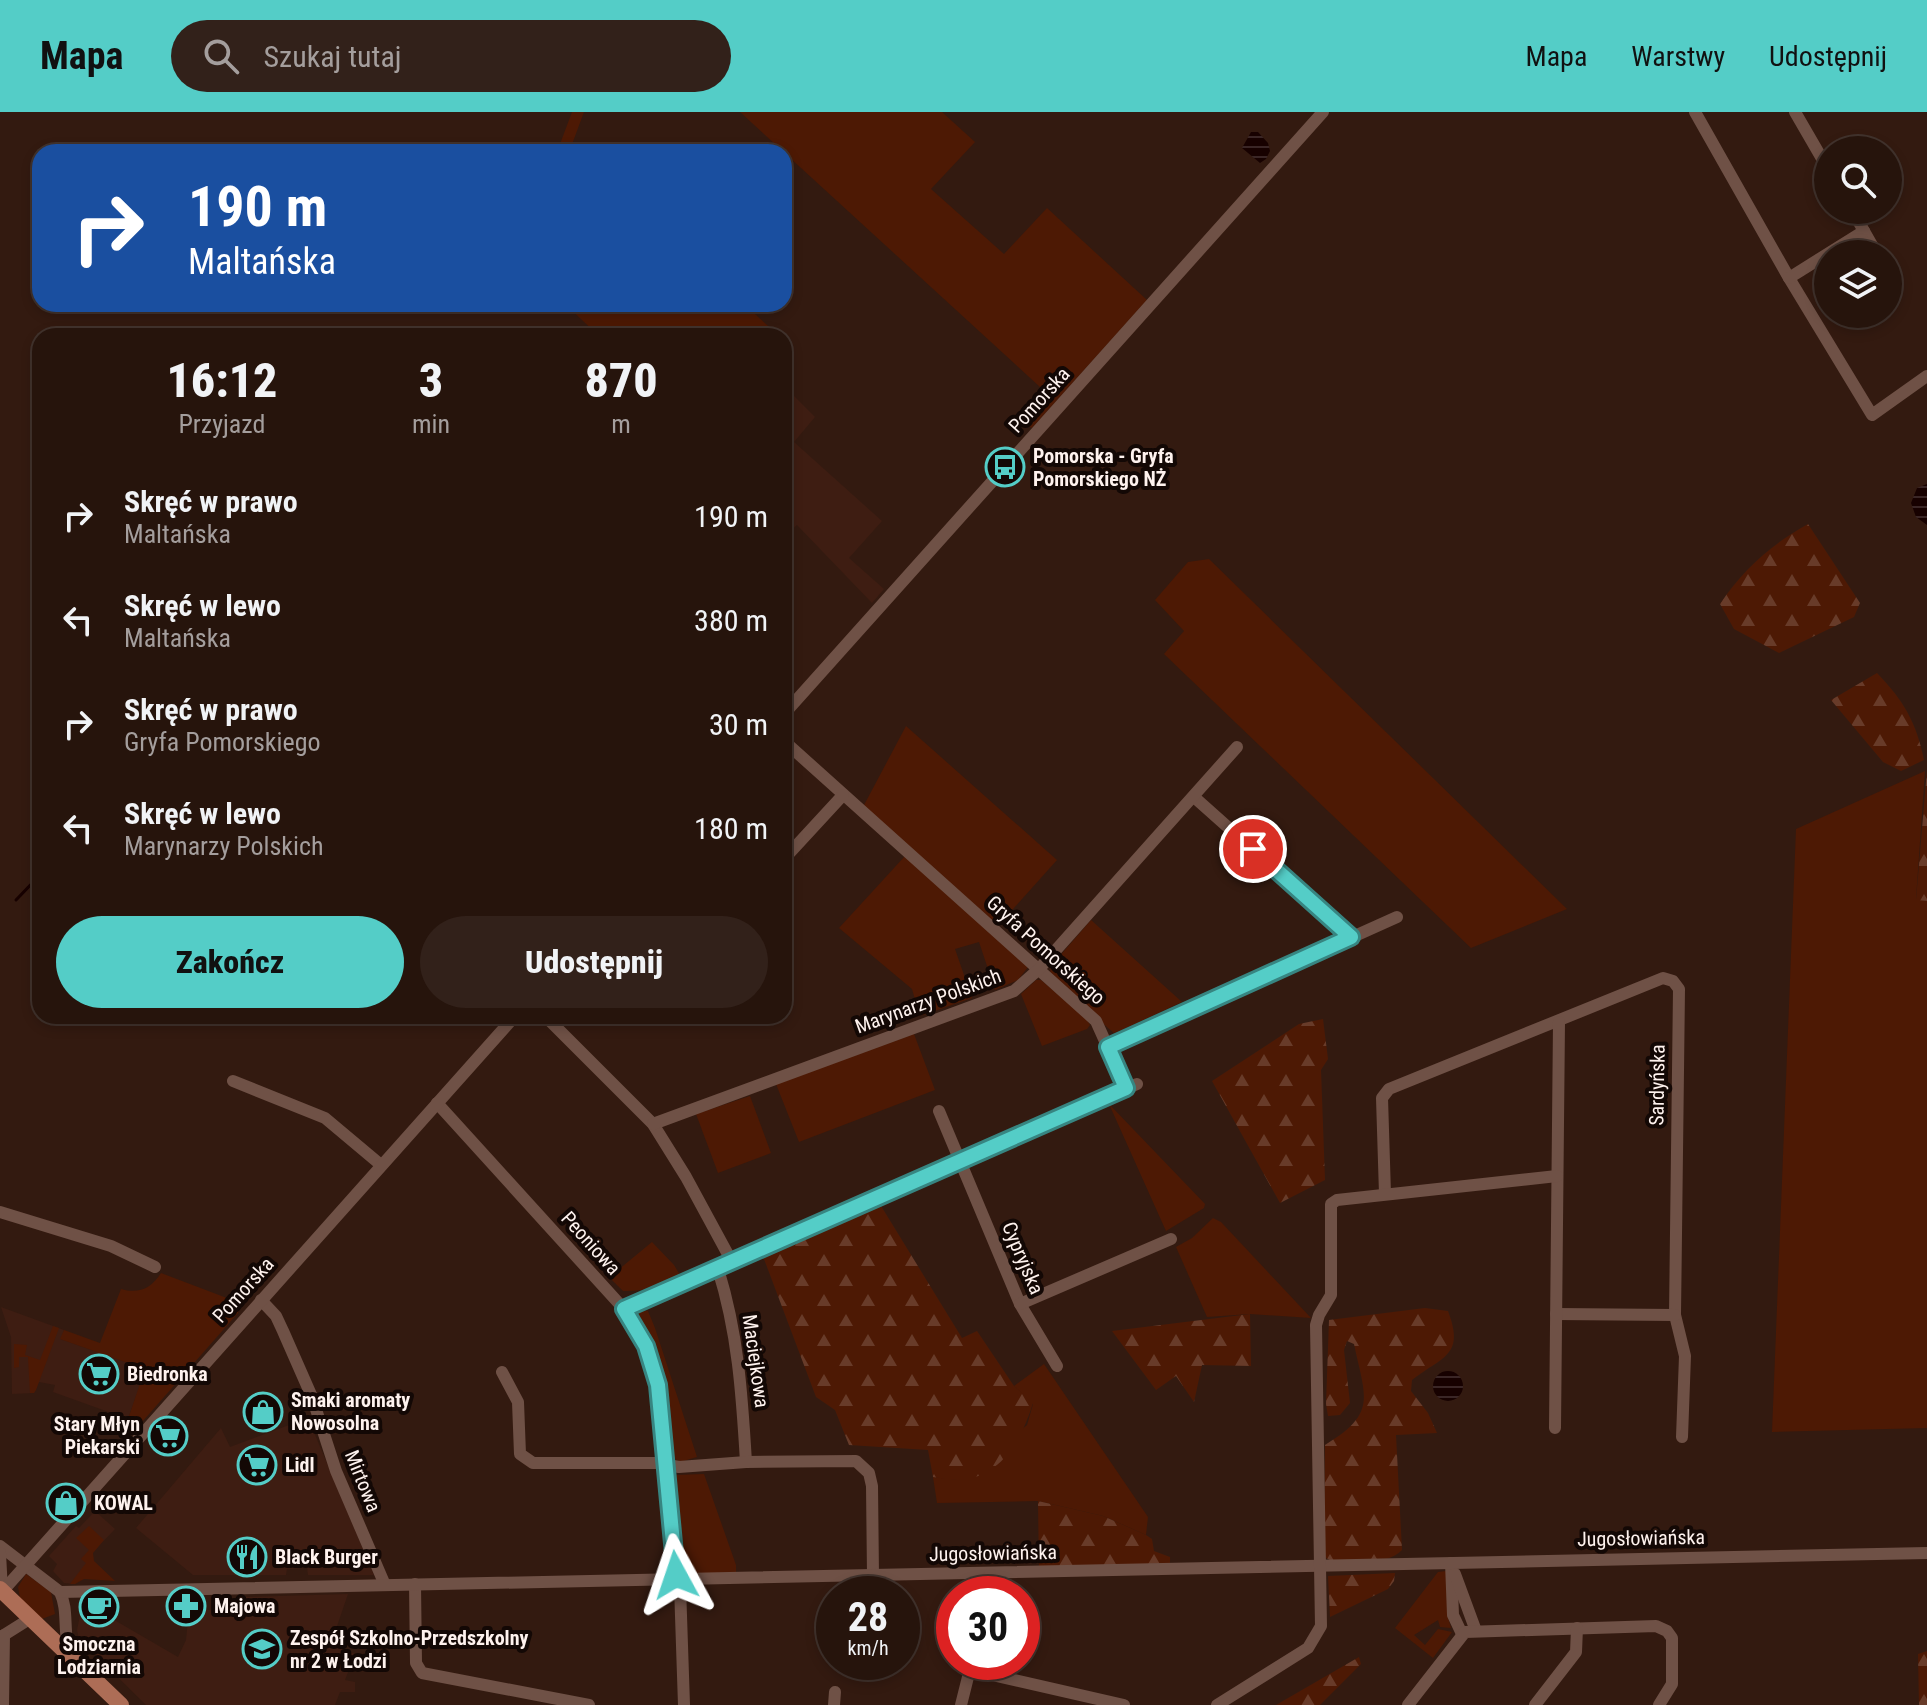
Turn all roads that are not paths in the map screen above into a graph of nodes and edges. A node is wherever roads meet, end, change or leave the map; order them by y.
1 (1323, 112) edge
2 (1695, 112) edge
3 (1795, 112) edge
4 (1814, 145) edge
5 (1860, 224) edge
6 (1864, 231) junction
7 (1869, 240) edge
8 (1789, 278) junction
9 (1927, 376) edge
10 (792, 705) edge
11 (1237, 747) dead end
12 (792, 748) edge
13 (843, 795) junction
14 (1194, 797) junction
15 (792, 850) edge
16 (1397, 917) dead end
17 (1351, 937) junction
18 (1039, 969) junction
19 (1559, 1022) junction
20 (508, 1024) edge
21 (553, 1024) edge
22 (1108, 1047) junction
23 (233, 1081) dead end
24 (437, 1103) junction
25 (939, 1111) dead end
26 (653, 1124) junction
27 (961, 1161) junction
28 (381, 1165) junction
29 (1557, 1176) junction
30 (1385, 1194) junction
31 (0, 1212) edge
32 (1171, 1239) dead end
33 (731, 1260) junction
34 (717, 1266) junction
35 (155, 1267) dead end
36 (261, 1300) junction
37 (1020, 1304) junction
38 (624, 1309) junction
39 (1556, 1314) junction
40 (1675, 1315) junction
41 (1057, 1366) dead end
42 (502, 1372) dead end
43 (1555, 1428) dead end
44 (1682, 1437) dead end
45 (746, 1462) junction
46 (667, 1465) junction
47 (1678, 1543) dead end
48 (0, 1546) edge
49 (0, 1553) edge
50 (1927, 1553) edge
51 (1677, 1557) junction
52 (1451, 1563) junction
53 (25, 1565) junction
54 (1320, 1567) junction
55 (990, 1574) joint
56 (873, 1575) junction
57 (678, 1579) junction
58 (415, 1584) junction
59 (385, 1585) junction
60 (1, 1591) edge
61 (60, 1592) junction
62 (31, 1618) junction
63 (1577, 1628) junction
64 (1476, 1631) junction
65 (2, 1633) edge
66 (1462, 1634) junction
67 (72, 1658) junction
68 (967, 1680) edge
69 (1025, 1680) edge
70 (3, 1705) edge
71 (121, 1705) edge
72 (589, 1705) edge
73 (684, 1705) edge
74 (961, 1705) edge
75 (1124, 1705) edge
76 (1217, 1705) edge
77 (1408, 1705) edge
78 (1535, 1705) edge
79 (1659, 1705) edge

1 - 10 street, Pomorska
2 - 8 street
3 - 4 street
5 - 6 street
6 - 7 street
6 - 8 street
8 - 9 street
11 - 14 street, Marynarzy Polskich
12 - 13 street, Gryfa Pomorskiego
13 - 15 street
13 - 18 street, Gryfa Pomorskiego
14 - 17 street
14 - 18 street, Marynarzy Polskich
16 - 17 street
17 - 22 street
18 - 22 street, Gryfa Pomorskiego
18 - 26 street, Marynarzy Polskich
19 - 29 street
19 - 30 street, Sardyńska
19 - 40 street, Sardyńska
20 - 24 street, Pomorska
21 - 26 street
22 - 27 street, Gryfa Pomorskiego
23 - 28 street
24 - 28 street, Pomorska
24 - 38 street, Peoniowa
25 - 27 street, Cypryjska
26 - 33 street
27 - 33 street
27 - 37 street, Cypryjska
28 - 36 street, Pomorska
29 - 30 street
29 - 39 street
30 - 54 street
31 - 35 street
32 - 37 street
33 - 34 street
34 - 38 street
34 - 45 street, Maciejkowa
36 - 53 street, Pomorska
36 - 59 street, Mirtowa
37 - 41 street, Cypryjska
38 - 46 street, Peoniowa
39 - 40 street
39 - 43 street
40 - 44 street, Sardyńska
42 - 46 street
45 - 46 street
45 - 56 street
46 - 57 street, Peoniowa
47 - 51 street
48 - 53 street
49 - 60 street
50 - 51 street, Jugosłowiańska
51 - 52 street, Jugosłowiańska
52 - 54 street, Jugosłowiańska
52 - 64 street
52 - 66 street
53 - 60 street, Pomorska
53 - 61 street
54 - 55 street, Jugosłowiańska
54 - 76 street
55 - 56 street, Jugosłowiańska
56 - 57 street, Jugosłowiańska
57 - 58 street, Jugosłowiańska
57 - 73 street, Peoniowa
58 - 59 street, Jugosłowiańska
58 - 72 street
59 - 61 street, Jugosłowiańska
60 - 62 main road
61 - 67 street
62 - 65 street
62 - 67 main road
63 - 64 street
63 - 78 street
63 - 79 street
64 - 66 street
65 - 70 street
66 - 77 street
67 - 71 main road
68 - 74 street
69 - 75 street

